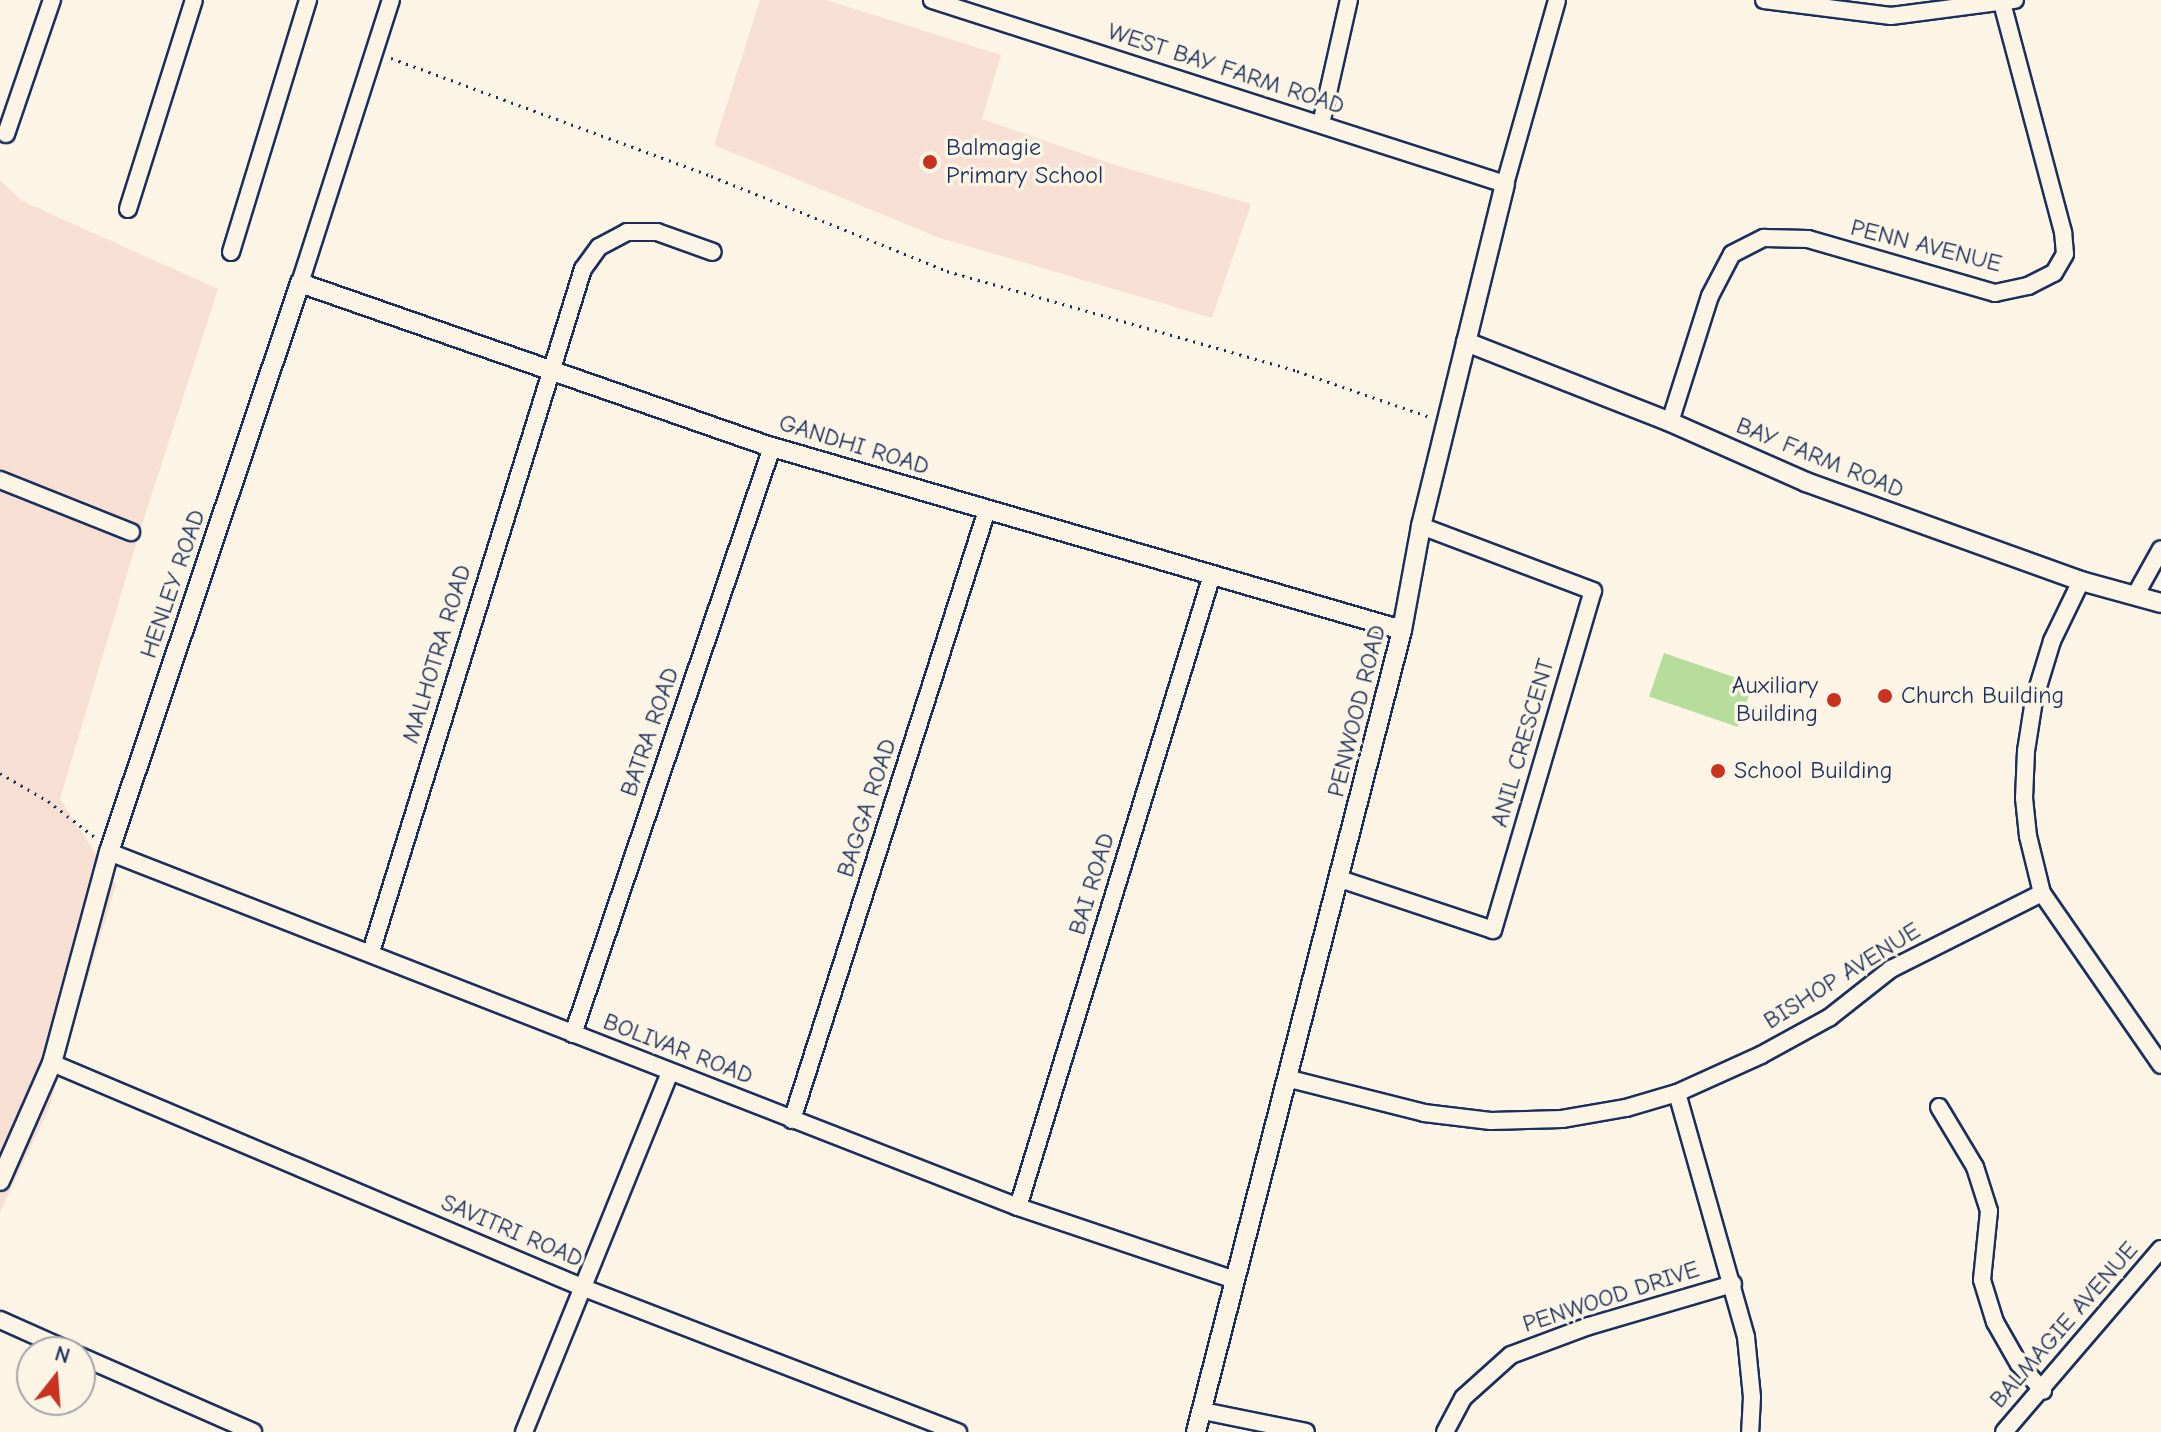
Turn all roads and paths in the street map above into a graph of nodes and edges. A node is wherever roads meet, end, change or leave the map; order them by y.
1 (52, 0) edge
2 (194, 0) edge
3 (308, 0) edge
4 (391, 0) edge
5 (932, 0) edge
6 (1349, 0) edge
7 (1557, 0) edge
8 (1769, 0) edge
9 (2008, 1) edge
10 (374, 51) junction
11 (1321, 124) junction
12 (6, 134) dead end
13 (1505, 184) junction
14 (128, 209) dead end
15 (231, 252) dead end
16 (713, 252) dead end
17 (300, 283) junction
18 (1466, 342) junction
19 (549, 371) junction
20 (1445, 422) junction
21 (1670, 422) junction
22 (772, 447) junction
23 (0, 480) edge
24 (987, 510) junction
25 (1421, 526) junction
26 (131, 532) dead end
27 (2161, 549) edge
28 (1212, 575) junction
29 (2081, 581) junction
30 (2136, 594) junction
31 (2161, 603) edge
32 (1402, 630) junction
33 (0, 773) edge
34 (110, 847) junction
35 (1340, 879) junction
36 (2042, 893) junction
37 (371, 952) junction
38 (573, 1034) junction
39 (52, 1063) junction
40 (2161, 1065) edge
41 (670, 1072) junction
42 (1290, 1079) junction
43 (1677, 1093) junction
44 (1939, 1107) dead end
45 (792, 1120) junction
46 (0, 1181) edge
47 (1018, 1207) junction
48 (2161, 1249) edge
49 (1235, 1280) junction
50 (1733, 1284) junction
51 (584, 1288) junction
52 (0, 1320) edge
53 (36, 1336) edge
54 (96, 1363) edge
55 (2043, 1391) junction
56 (1203, 1411) junction
57 (253, 1432) edge
58 (524, 1432) edge
59 (958, 1432) edge
60 (1196, 1432) edge
61 (1306, 1432) edge
62 (1445, 1432) edge
63 (1750, 1432) edge
64 (2004, 1432) edge

1 - 12 street
2 - 14 street
3 - 15 street
4 - 10 street, HENLEY ROAD
5 - 11 street, WEST BAY FARM ROAD
6 - 11 street
7 - 13 street, PENWOOD ROAD
8 - 9 street
9 - 21 street, PENN AVENUE
10 - 17 street, HENLEY ROAD
10 - 20 path
11 - 13 street, WEST BAY FARM ROAD
13 - 18 street, PENWOOD ROAD
16 - 19 street, MALHOTRA ROAD
17 - 19 street, GANDHI ROAD
17 - 34 street, HENLEY ROAD
18 - 20 street, PENWOOD ROAD
18 - 21 street, BAY FARM ROAD
19 - 22 street, GANDHI ROAD
19 - 37 street, MALHOTRA ROAD
20 - 25 street, PENWOOD ROAD
21 - 29 street, BAY FARM ROAD
22 - 24 street, GANDHI ROAD
22 - 38 street, BATRA ROAD
23 - 26 street
24 - 28 street, GANDHI ROAD
24 - 45 street, BAGGA ROAD
25 - 32 street, PENWOOD ROAD
25 - 35 street, ANIL CRESCENT
27 - 30 street
28 - 32 street, GANDHI ROAD
28 - 47 street, BAI ROAD
29 - 30 street, BAY FARM ROAD
29 - 36 street
30 - 31 street, BAY FARM ROAD
32 - 35 street, PENWOOD ROAD
33 - 34 path
34 - 37 street, BOLIVAR ROAD
34 - 39 street, HENLEY ROAD
35 - 42 street, PENWOOD ROAD
36 - 40 street
36 - 43 street, BISHOP AVENUE
37 - 38 street, BOLIVAR ROAD
38 - 41 street, BOLIVAR ROAD
39 - 46 street, HENLEY ROAD
39 - 51 street, SAVITRI ROAD
41 - 45 street, BOLIVAR ROAD
41 - 51 street
42 - 43 street, BISHOP AVENUE
42 - 49 street, PENWOOD ROAD
43 - 50 street
44 - 55 street
45 - 47 street, BOLIVAR ROAD
47 - 49 street, BOLIVAR ROAD
48 - 55 street, BALMAGIE AVENUE
49 - 56 street, PENWOOD ROAD
50 - 62 street, PENWOOD DRIVE
50 - 63 street
51 - 58 street
51 - 59 street, SAVITRI ROAD
52 - 53 street
54 - 57 street
55 - 64 street, BALMAGIE AVENUE
56 - 60 street, PENWOOD ROAD
56 - 61 street

